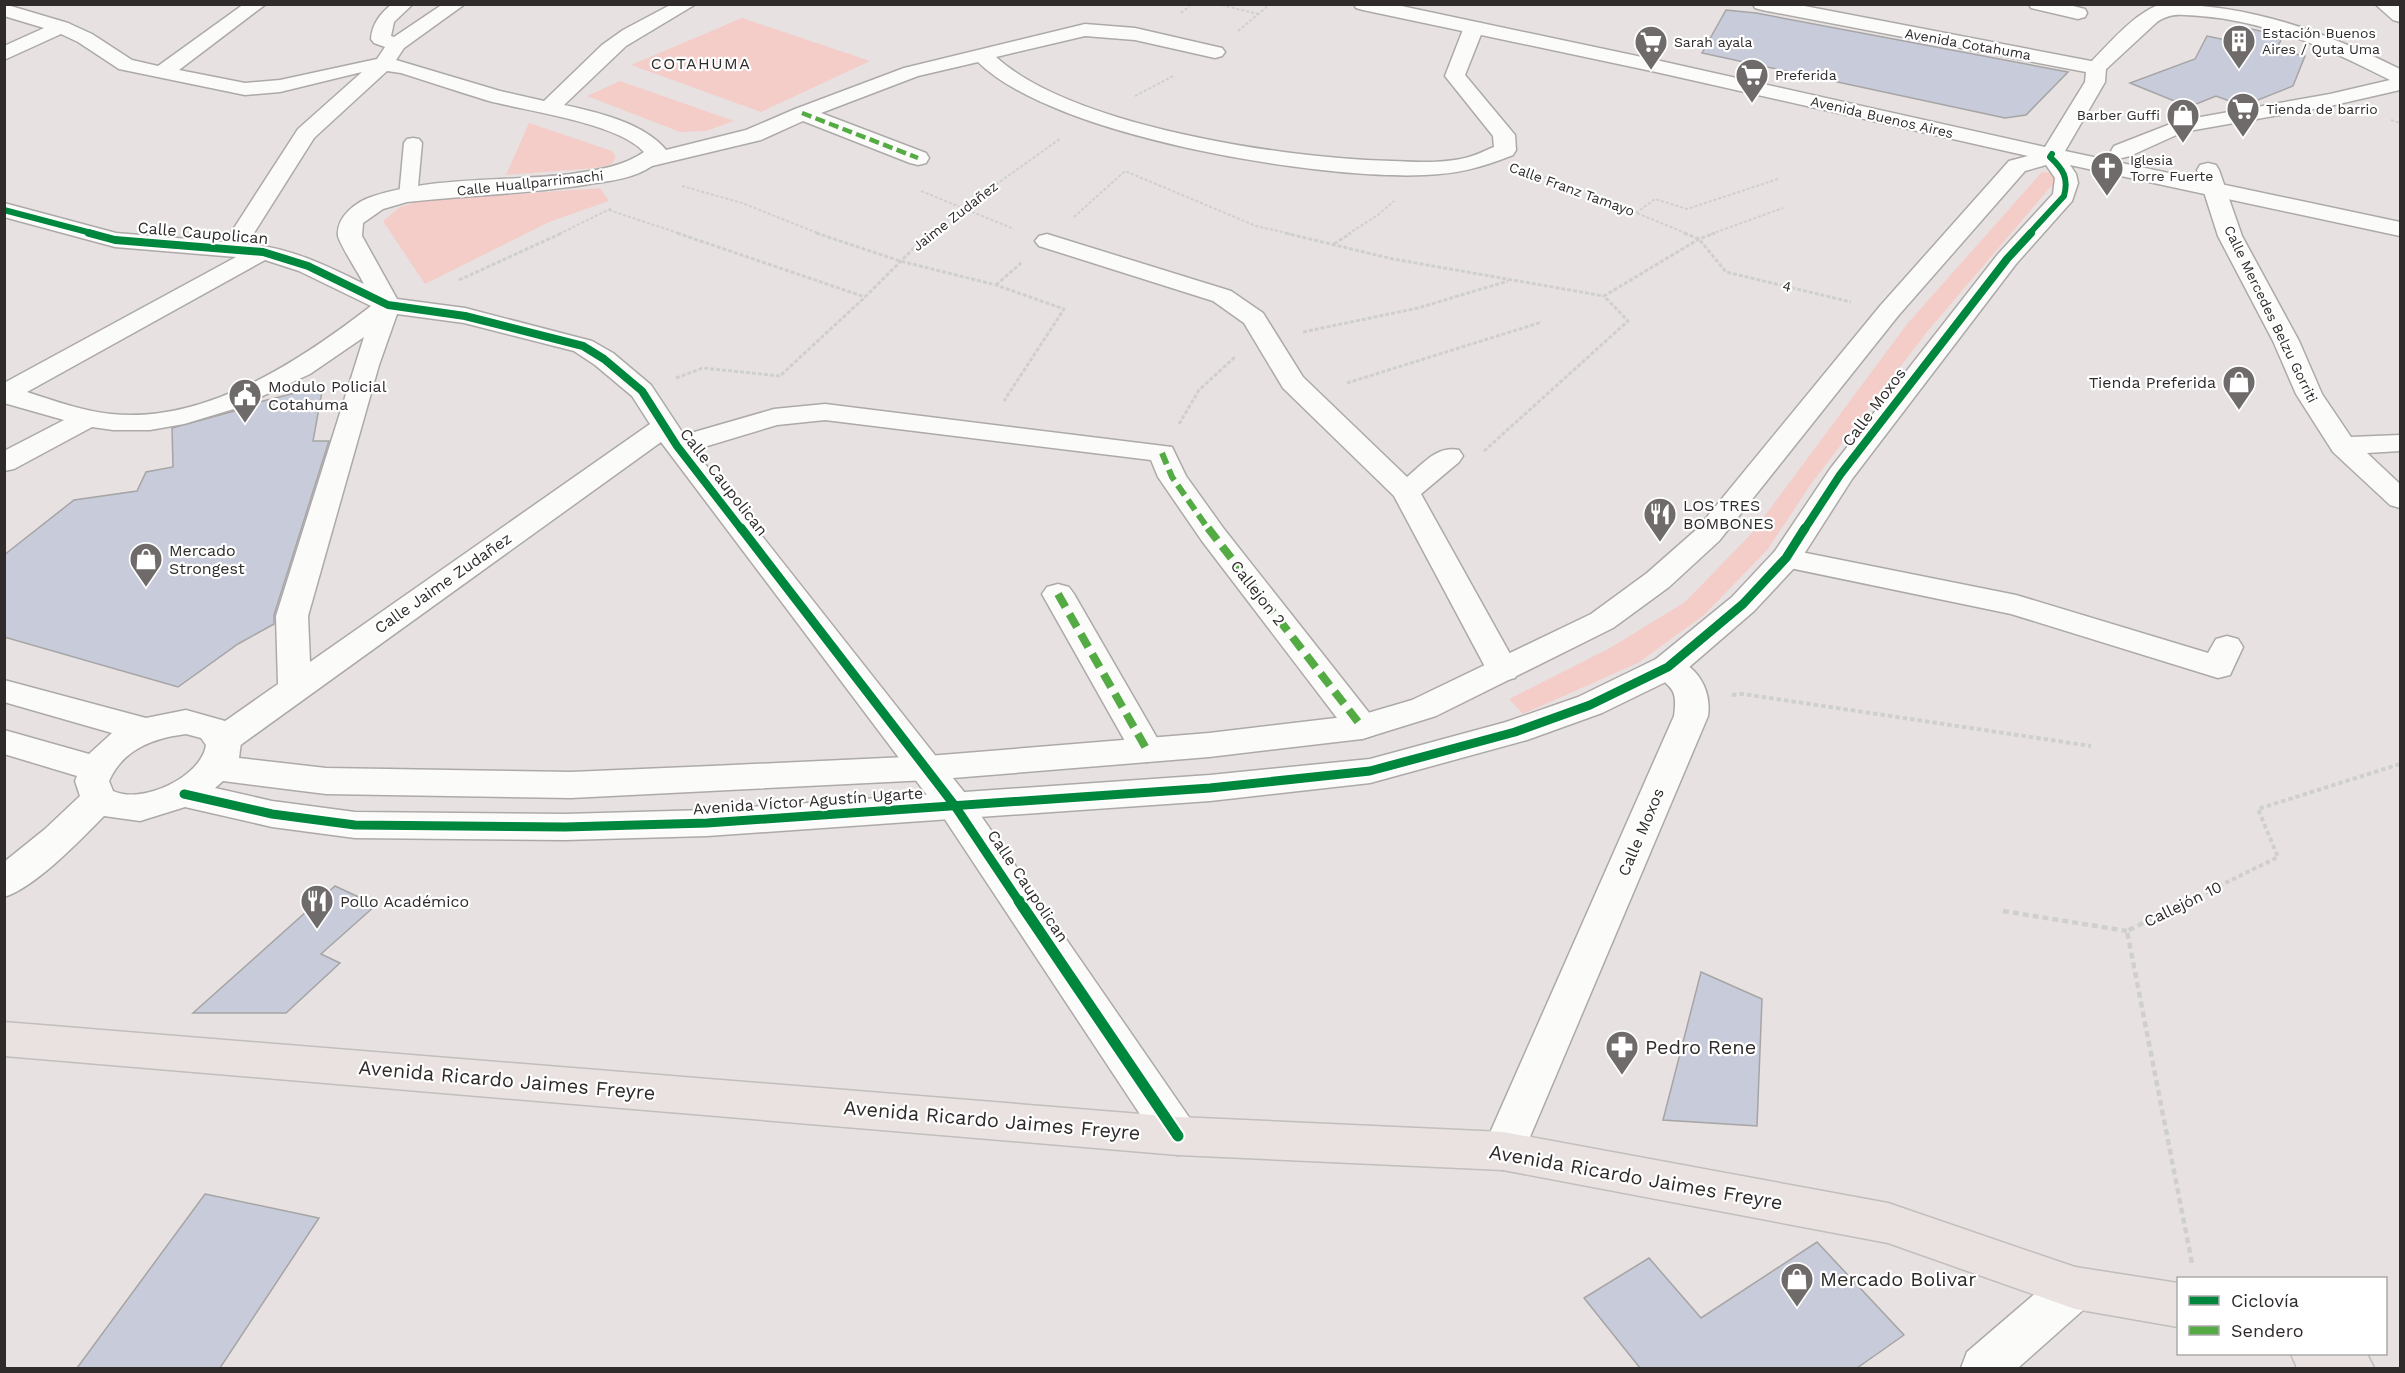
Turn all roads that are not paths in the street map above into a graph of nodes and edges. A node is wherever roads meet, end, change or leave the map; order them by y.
1 (257, 4) edge
2 (404, 4) edge
3 (456, 4) edge
4 (687, 4) edge
5 (1364, 4) edge
6 (1419, 4) edge
7 (1762, 4) edge
8 (2038, 4) edge
9 (2384, 4) edge
10 (2161, 7) edge
11 (4, 10) edge
12 (2078, 13) dead end
13 (2400, 16) edge
14 (61, 27) junction
15 (1474, 27) junction
16 (397, 44) junction
17 (1215, 52) road end
18 (4, 54) edge
19 (982, 55) junction
20 (384, 63) junction
21 (2096, 68) junction
22 (161, 73) junction
23 (2400, 78) edge
24 (2400, 84) edge
25 (550, 106) junction
26 (802, 113) junction
27 (413, 143) dead end
28 (2054, 150) junction
29 (2122, 151) junction
30 (918, 158) dead end
31 (651, 160) junction
32 (2211, 180) junction
33 (408, 197) junction
34 (4, 210) edge
35 (2400, 212) edge
36 (2400, 229) edge
37 (1047, 241) road end
38 (232, 249) junction
39 (263, 252) junction
40 (388, 305) junction
41 (4, 394) edge
42 (89, 418) junction
43 (670, 437) junction
44 (2400, 443) edge
45 (2343, 446) junction
46 (1162, 453) joint
47 (1449, 456) road end
48 (4, 463) edge
49 (1406, 492) junction
50 (2400, 499) edge
51 (1786, 558) junction
52 (1058, 594) dead end
53 (2227, 647) dead end
54 (1668, 666) junction
55 (1503, 670) junction
56 (295, 688) junction
57 (4, 692) edge
58 (1362, 727) junction
59 (145, 730) junction
60 (4, 742) edge
61 (1148, 750) junction
62 (220, 754) junction
63 (928, 768) junction
64 (104, 792) junction
65 (184, 794) junction
66 (956, 806) junction
67 (4, 883) edge
68 (4, 1039) edge
69 (1178, 1136) junction
70 (1503, 1151) junction
71 (2177, 1286) edge
72 (2075, 1288) junction
73 (2319, 1355) edge
74 (1984, 1368) edge
75 (2350, 1368) edge

1 - 22 street
2 - 16 street
3 - 16 street
4 - 25 street
5 - 15 street, Avenida Buenos Aires
6 - 28 street, Avenida Buenos Aires
7 - 21 street, Avenida Cotahuma
8 - 12 street
9 - 13 street
10 - 21 street
10 - 23 street
11 - 14 street
14 - 18 street
14 - 22 street
15 - 19 street, Calle Franz Tamayo
15 - 28 street, Avenida Buenos Aires
16 - 20 street
17 - 19 street, Calle Huallparrimachi
19 - 26 street, Calle Huallparrimachi
20 - 22 street
20 - 25 street
20 - 38 street
21 - 28 street
24 - 29 street
25 - 31 street
26 - 30 street
26 - 31 street, Calle Huallparrimachi
27 - 33 lane
28 - 29 street, Avenida Buenos Aires
28 - 32 street, Avenida Buenos Aires
28 - 51 street, Calle Moxos
28 - 55 street
29 - 32 street, Avenida Buenos Aires
31 - 33 street, Calle Huallparrimachi
32 - 35 street, Avenida Buenos Aires
32 - 36 street, Avenida Buenos Aires
32 - 45 street, Calle Mercedes Belzu Gorriti
33 - 40 street, Calle Huallparrimachi
34 - 38 street, Calle Caupolican
37 - 49 street
38 - 39 street, Calle Caupolican
39 - 40 street, Calle Caupolican
39 - 41 street
40 - 42 street
40 - 43 street, Calle Caupolican
40 - 56 street
41 - 42 street
42 - 48 street
43 - 46 street, Calle Jaime Zudañez
43 - 56 street, Calle Jaime Zudañez
43 - 63 street, Calle Caupolican
44 - 45 street
45 - 50 street, Calle Mercedes Belzu Gorriti
46 - 58 street, Callejon 2
47 - 49 street
49 - 55 street
51 - 53 street
51 - 54 street, Calle Moxos
52 - 61 street
54 - 66 street, Avenida Víctor Agustín Ugarte
54 - 70 street, Calle Moxos
55 - 58 street, Avenida Víctor Agustín Ugarte
56 - 62 street, Calle Jaime Zudañez
57 - 59 street
58 - 61 street, Avenida Víctor Agustín Ugarte
59 - 62 street
59 - 64 street
60 - 64 street
61 - 63 street, Avenida Víctor Agustín Ugarte
62 - 63 street, Avenida Víctor Agustín Ugarte
62 - 65 street
63 - 66 street, Calle Caupolican
64 - 65 street
64 - 67 street
65 - 66 street, Avenida Víctor Agustín Ugarte
66 - 69 street, Calle Caupolican
68 - 69 main road, Avenida Ricardo Jaimes Freyre
69 - 70 main road, Avenida Ricardo Jaimes Freyre
70 - 72 main road, Avenida Ricardo Jaimes Freyre
71 - 72 main road, Avenida Ricardo Jaimes Freyre
72 - 74 street
73 - 75 main road

